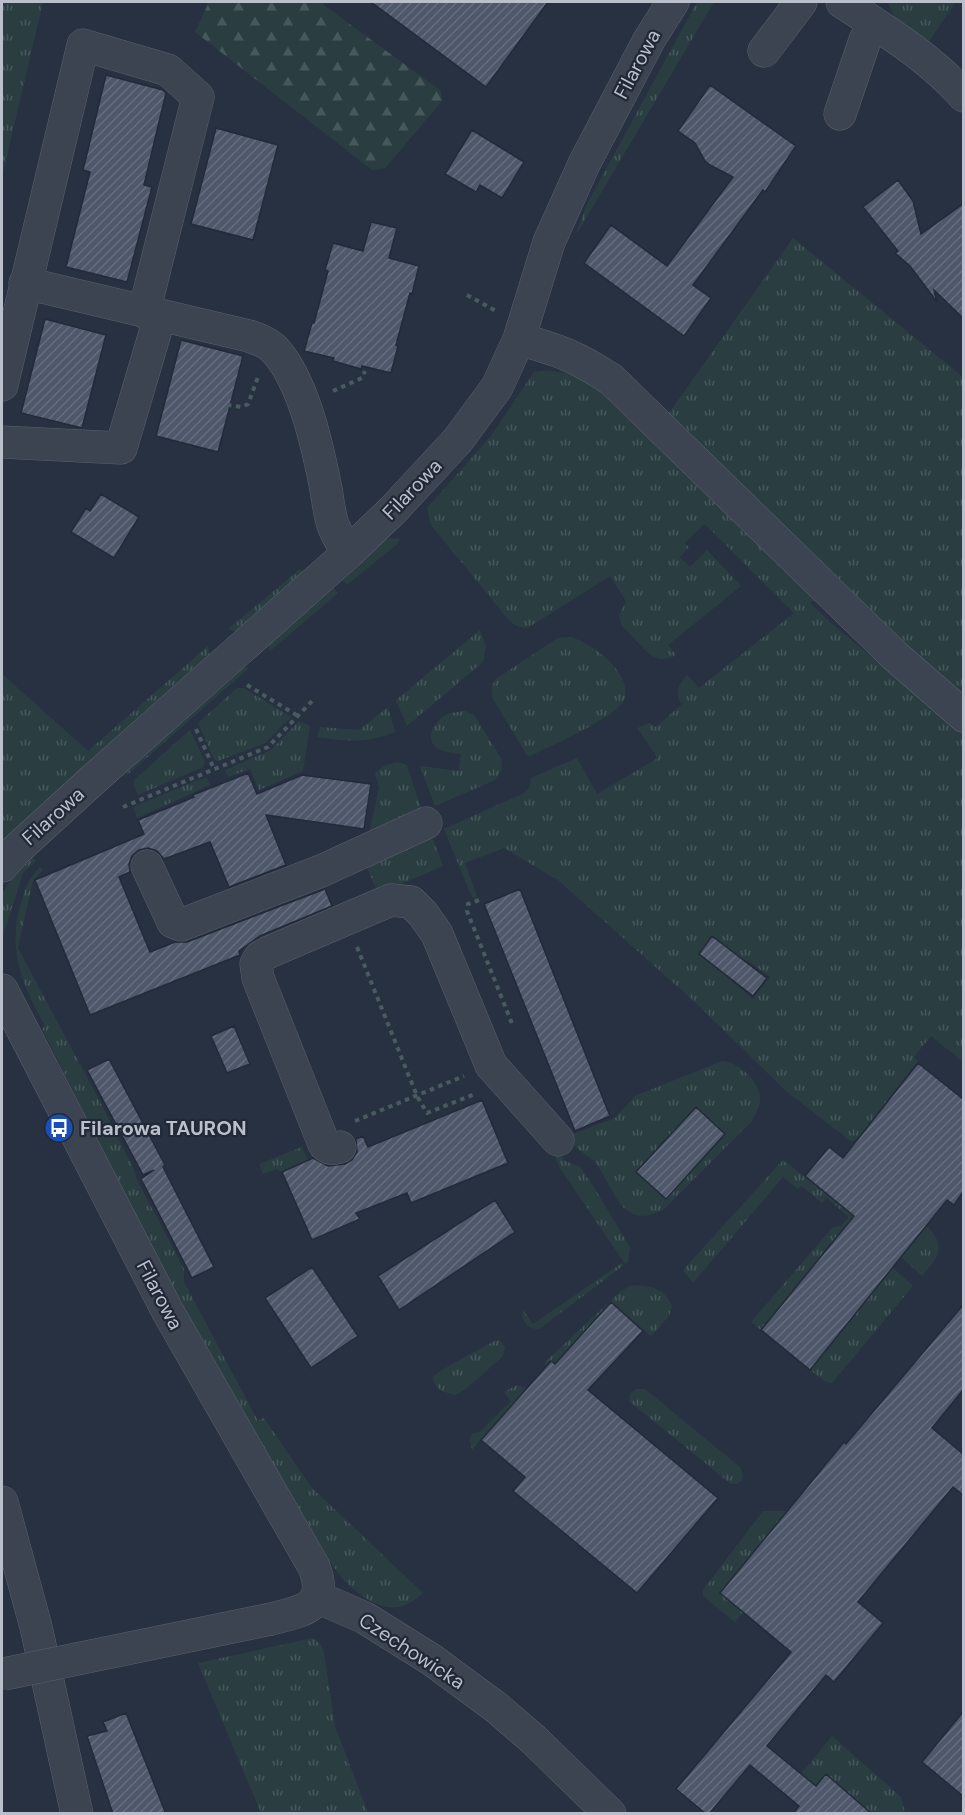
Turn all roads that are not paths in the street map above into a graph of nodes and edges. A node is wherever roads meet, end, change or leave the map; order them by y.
1 (673, 2) edge
2 (801, 2) edge
3 (842, 2) edge
4 (874, 23) junction
5 (764, 51) dead end
6 (963, 96) edge
7 (840, 114) dead end
8 (26, 284) junction
9 (152, 314) junction
10 (519, 339) junction
11 (2, 385) edge
12 (2, 442) edge
13 (348, 553) junction
14 (963, 717) edge
15 (426, 823) dead end
16 (2, 866) edge
17 (147, 866) dead end
18 (2, 990) edge
19 (558, 1140) dead end
20 (330, 1141) road end
21 (2, 1502) edge
22 (317, 1598) junction
23 (3, 1674) edge
24 (77, 1814) edge
25 (610, 1814) edge

1 - 10 street, Filarowa
2 - 5 street
3 - 4 street
4 - 6 street
4 - 7 street
8 - 9 street
8 - 9 street
8 - 11 street
9 - 12 street
9 - 13 street
10 - 13 street, Filarowa
10 - 14 street
13 - 16 street, Filarowa
15 - 17 street
18 - 22 street, Filarowa
19 - 20 street
21 - 24 street
22 - 23 street, bridge
22 - 25 street, Czechowicka

